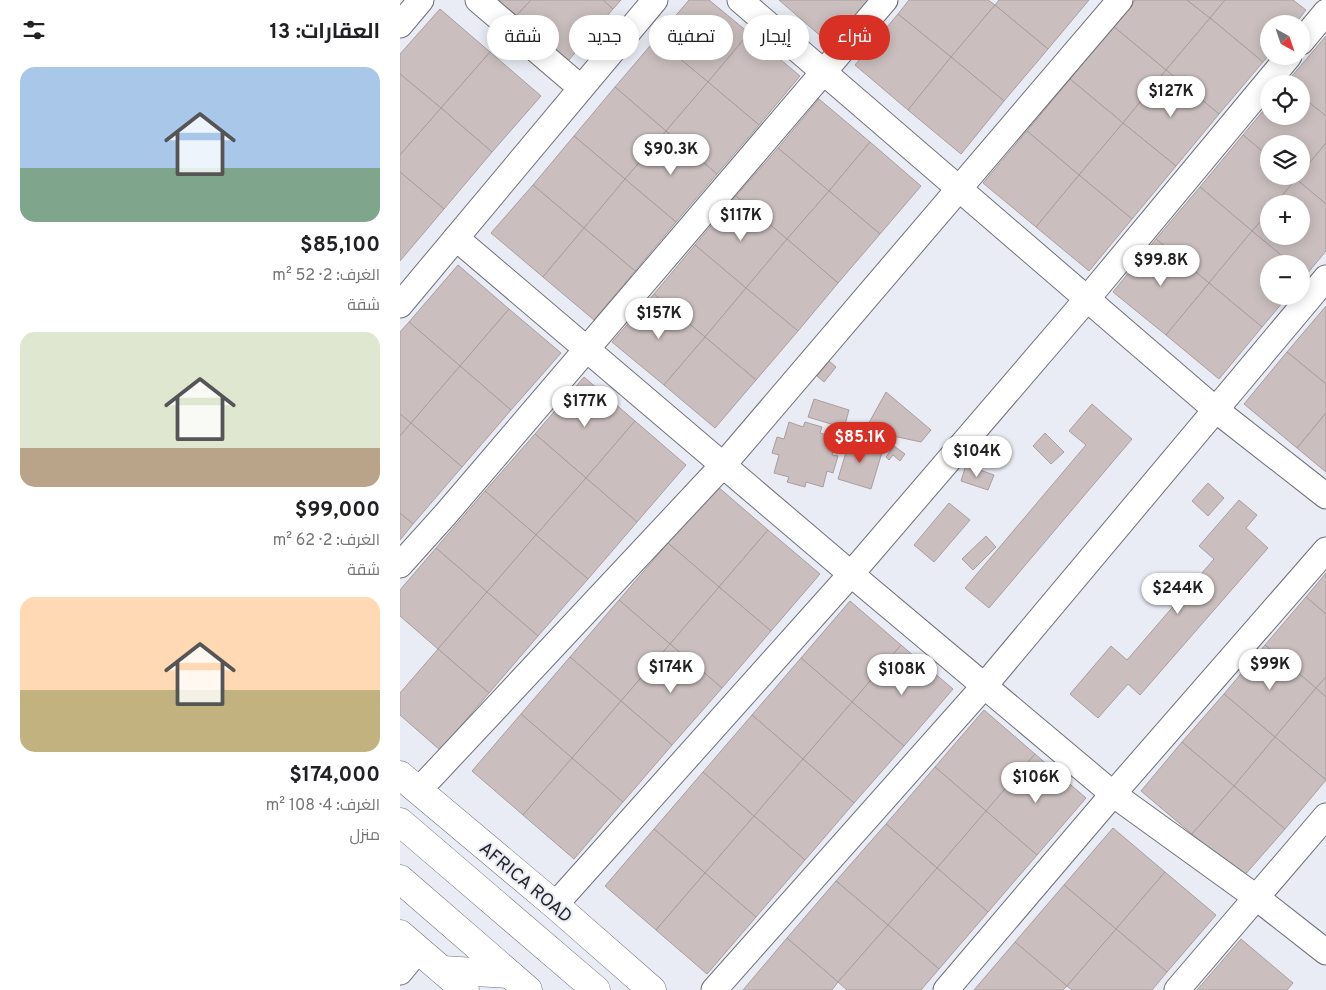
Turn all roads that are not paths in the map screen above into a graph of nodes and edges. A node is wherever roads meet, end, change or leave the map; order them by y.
1 (421, 0) edge
2 (478, 0) edge
3 (655, 0) edge
4 (740, 0) edge
5 (886, 0) edge
6 (1120, 0) edge
7 (1326, 12) edge
8 (400, 25) edge
9 (1310, 31) edge
10 (1282, 65) edge
11 (824, 72) junction
12 (581, 88) junction
13 (959, 189) junction
14 (456, 238) junction
15 (1326, 278) edge
16 (1087, 299) junction
17 (400, 304) edge
18 (588, 348) junction
19 (1216, 410) junction
20 (724, 464) junction
21 (1326, 496) edge
22 (1326, 550) edge
23 (400, 565) edge
24 (851, 574) junction
25 (985, 686) junction
26 (409, 783) edge
27 (1113, 794) junction
28 (1326, 816) edge
29 (400, 822) edge
30 (400, 879) edge
31 (1257, 898) junction
32 (555, 905) junction
33 (409, 942) edge
34 (1326, 952) edge
35 (442, 970) junction
36 (400, 972) edge
37 (519, 982) edge
38 (465, 990) edge
39 (596, 990) edge
40 (652, 990) edge
41 (714, 990) edge
42 (946, 990) edge
43 (1177, 990) edge

1 - 8 street
2 - 12 street
3 - 12 street
4 - 11 street
5 - 11 street
6 - 13 street
7 - 9 street
10 - 16 street
11 - 13 street
11 - 18 street
12 - 14 street
13 - 16 street
13 - 20 street
14 - 17 street
14 - 18 street
15 - 19 street
16 - 19 street
16 - 24 street
18 - 20 street
18 - 23 street
19 - 21 street
19 - 25 street
20 - 24 street
20 - 26 street
22 - 27 street
24 - 25 street
24 - 32 street
25 - 27 street
25 - 41 street
26 - 32 main road, AFRICA ROAD
27 - 31 street
27 - 42 street
28 - 31 street
29 - 39 main road, AFRICA ROAD
30 - 37 main road
31 - 34 street
31 - 43 street
32 - 40 main road, AFRICA ROAD
33 - 35 main road
33 - 36 street
35 - 37 main road
35 - 38 main road

